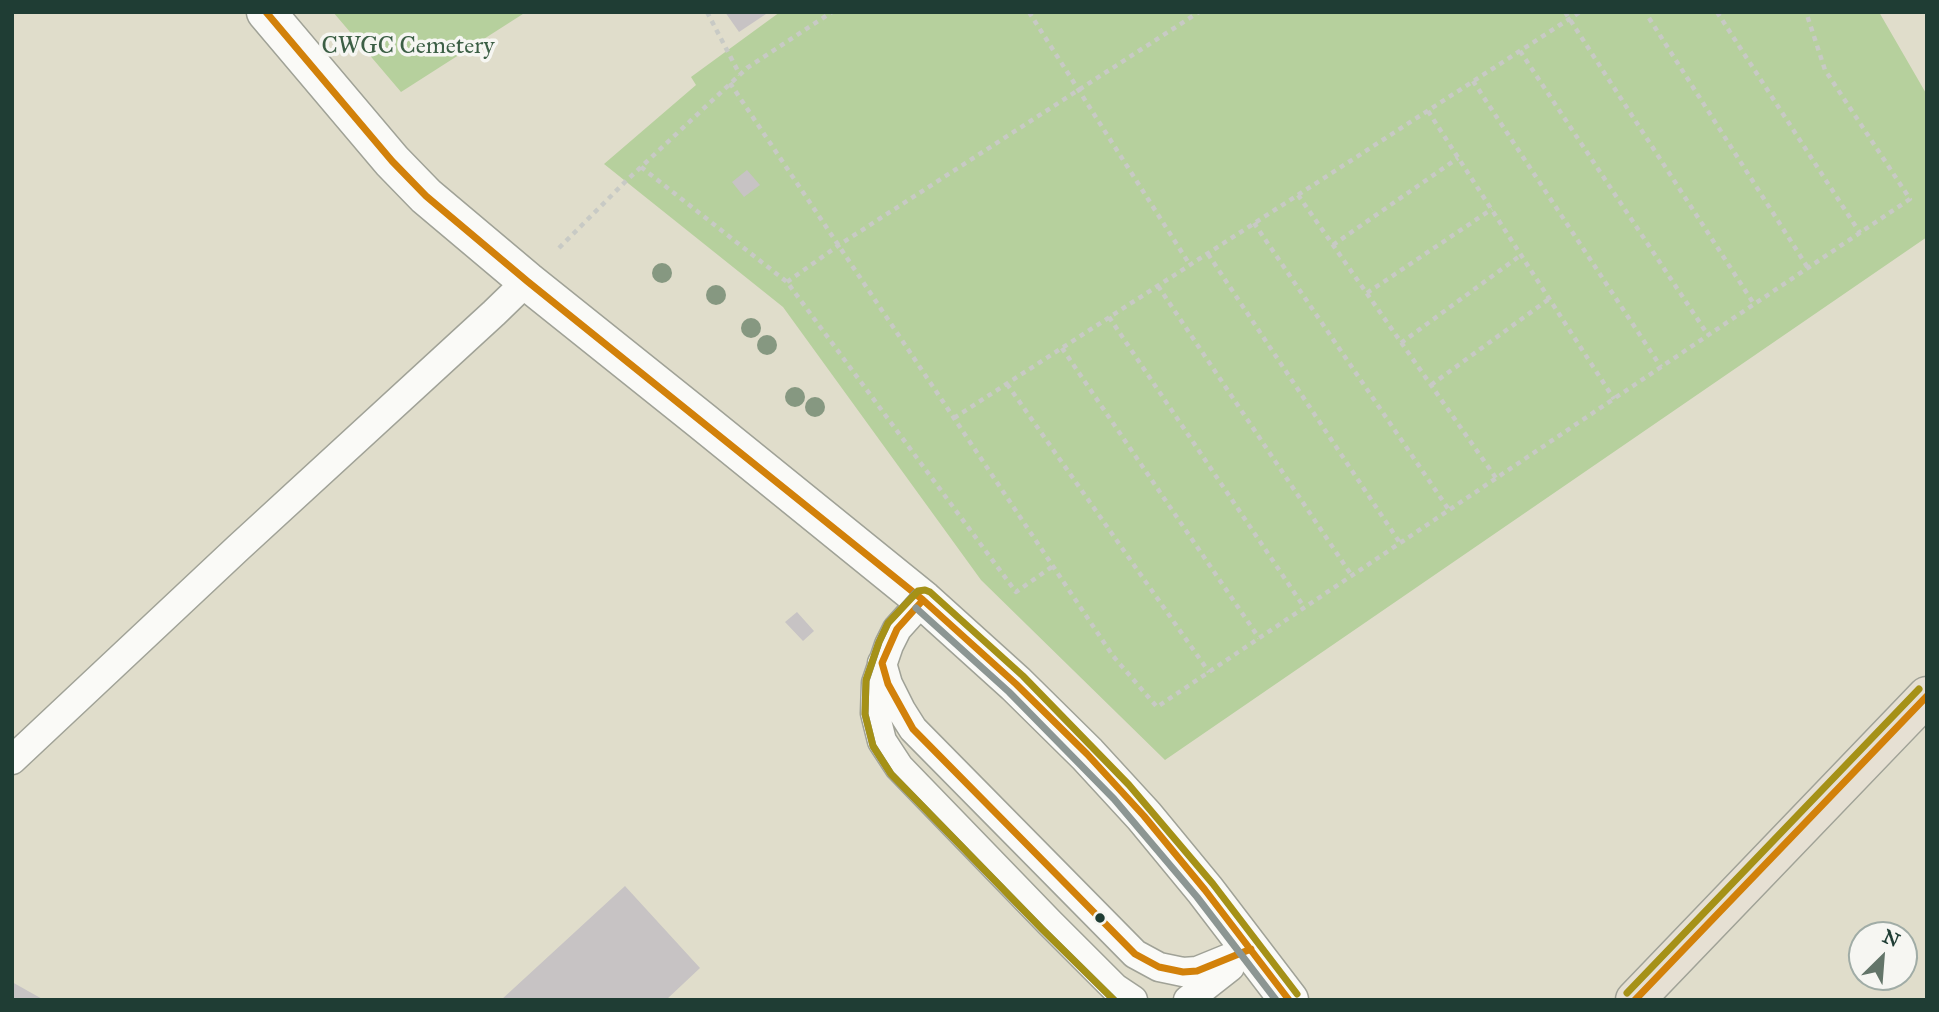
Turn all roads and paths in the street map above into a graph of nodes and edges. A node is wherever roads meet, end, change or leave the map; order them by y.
1 (267, 12) edge
2 (707, 12) edge
3 (832, 12) edge
4 (1029, 12) edge
5 (1199, 12) edge
6 (1565, 12) edge
7 (1580, 12) edge
8 (1717, 12) edge
9 (1806, 12) edge
10 (1649, 18) dead end
11 (1570, 19) junction
12 (1520, 51) junction
13 (740, 75) junction
14 (1473, 81) junction
15 (730, 83) junction
16 (1079, 90) junction
17 (1428, 111) junction
18 (1458, 158) junction
19 (642, 167) junction
20 (1298, 195) junction
21 (1492, 209) junction
22 (1254, 223) junction
23 (1860, 233) junction
24 (839, 245) junction
25 (1333, 245) junction
26 (1208, 254) junction
27 (1521, 256) junction
28 (1190, 265) junction
29 (1808, 268) junction
30 (527, 281) junction
31 (787, 282) junction
32 (1158, 286) junction
33 (1367, 293) junction
34 (1549, 299) junction
35 (1754, 304) junction
36 (1109, 317) junction
37 (1708, 335) junction
38 (1401, 343) junction
39 (1062, 348) junction
40 (1661, 367) junction
41 (1007, 384) junction
42 (1431, 385) junction
43 (1614, 399) junction
44 (954, 418) junction
45 (1496, 478) junction
46 (1449, 510) junction
47 (1400, 543) junction
48 (1053, 566) junction
49 (1352, 576) junction
50 (923, 600) junction
51 (1304, 607) junction
52 (1259, 638) junction
53 (882, 663) junction
54 (1209, 672) junction
55 (1927, 696) edge
56 (12, 760) edge
57 (1251, 950) junction
58 (1133, 1000) edge
59 (1188, 1000) edge
60 (1289, 1000) edge
61 (1635, 1000) edge

1 - 30 street
2 - 13 path
3 - 13 path
4 - 16 path
5 - 16 path
6 - 11 path
7 - 11 path
8 - 23 path
9 - 23 path
10 - 29 path
11 - 12 path
11 - 35 path
12 - 14 path
12 - 37 path
13 - 15 path
14 - 17 path
14 - 40 path
15 - 19 path
15 - 24 path
16 - 24 path
16 - 28 path
17 - 18 path
17 - 20 path
18 - 21 path
18 - 25 path
19 - 30 path
19 - 31 path
20 - 22 path
20 - 25 path
21 - 27 path
21 - 33 path
22 - 26 path
22 - 46 path
23 - 29 path
24 - 31 path
24 - 44 path
25 - 33 path
26 - 28 path
26 - 47 path
27 - 34 path
27 - 38 path
28 - 32 path
29 - 35 path
30 - 50 street
30 - 56 lane
31 - 48 path
32 - 36 path
32 - 49 path
33 - 38 path
34 - 42 path
34 - 43 path
35 - 37 path
36 - 39 path
36 - 51 path
37 - 40 path
38 - 42 path
39 - 41 path
39 - 52 path
40 - 43 path
41 - 44 path
41 - 54 path
42 - 45 path
43 - 45 path
44 - 48 path
45 - 46 path
46 - 47 path
47 - 49 path
48 - 54 path
49 - 51 path
50 - 53 lane
50 - 57 street
51 - 52 path
52 - 54 path
53 - 57 lane
53 - 58 lane
55 - 61 main road
57 - 59 lane
57 - 60 street

